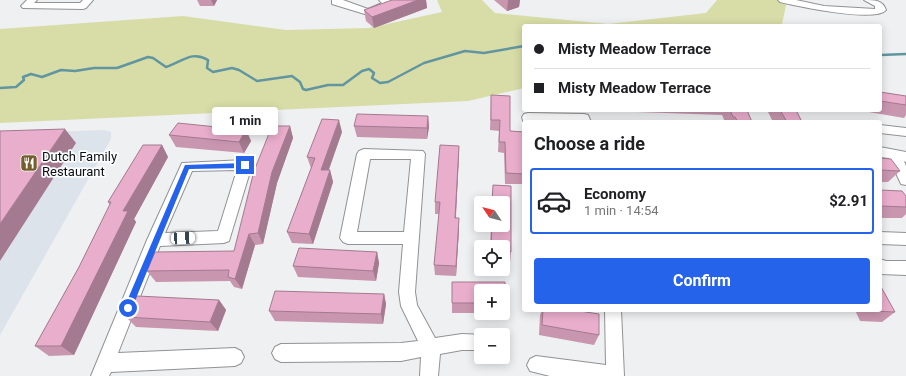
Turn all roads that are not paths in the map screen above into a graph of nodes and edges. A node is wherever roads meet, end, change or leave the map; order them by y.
1 (32, 0) edge
2 (88, 0) edge
3 (338, 0) edge
4 (384, 0) edge
5 (783, 0) edge
6 (869, 0) edge
7 (796, 1) edge
8 (529, 120) edge
9 (584, 120) edge
10 (882, 128) edge
11 (906, 132) edge
12 (882, 152) edge
13 (900, 156) edge
14 (906, 180) edge
15 (412, 238) junction
16 (882, 238) edge
17 (155, 240) junction
18 (904, 242) edge
19 (882, 268) edge
20 (906, 268) edge
21 (613, 312) edge
22 (474, 342) edge
23 (431, 348) junction
24 (281, 353) dead end
25 (235, 357) dead end
26 (536, 365) dead end
27 (103, 370) edge
28 (429, 376) edge
29 (615, 376) edge

1 - 2 street
3 - 4 street
5 - 7 street
6 - 7 street
8 - 9 street
10 - 11 street
12 - 13 street
13 - 14 street
15 - 15 street
15 - 23 street
16 - 18 street
17 - 17 street
17 - 27 street
19 - 20 street
21 - 29 street
22 - 23 street
23 - 24 street
23 - 28 street
25 - 27 street
26 - 29 street

